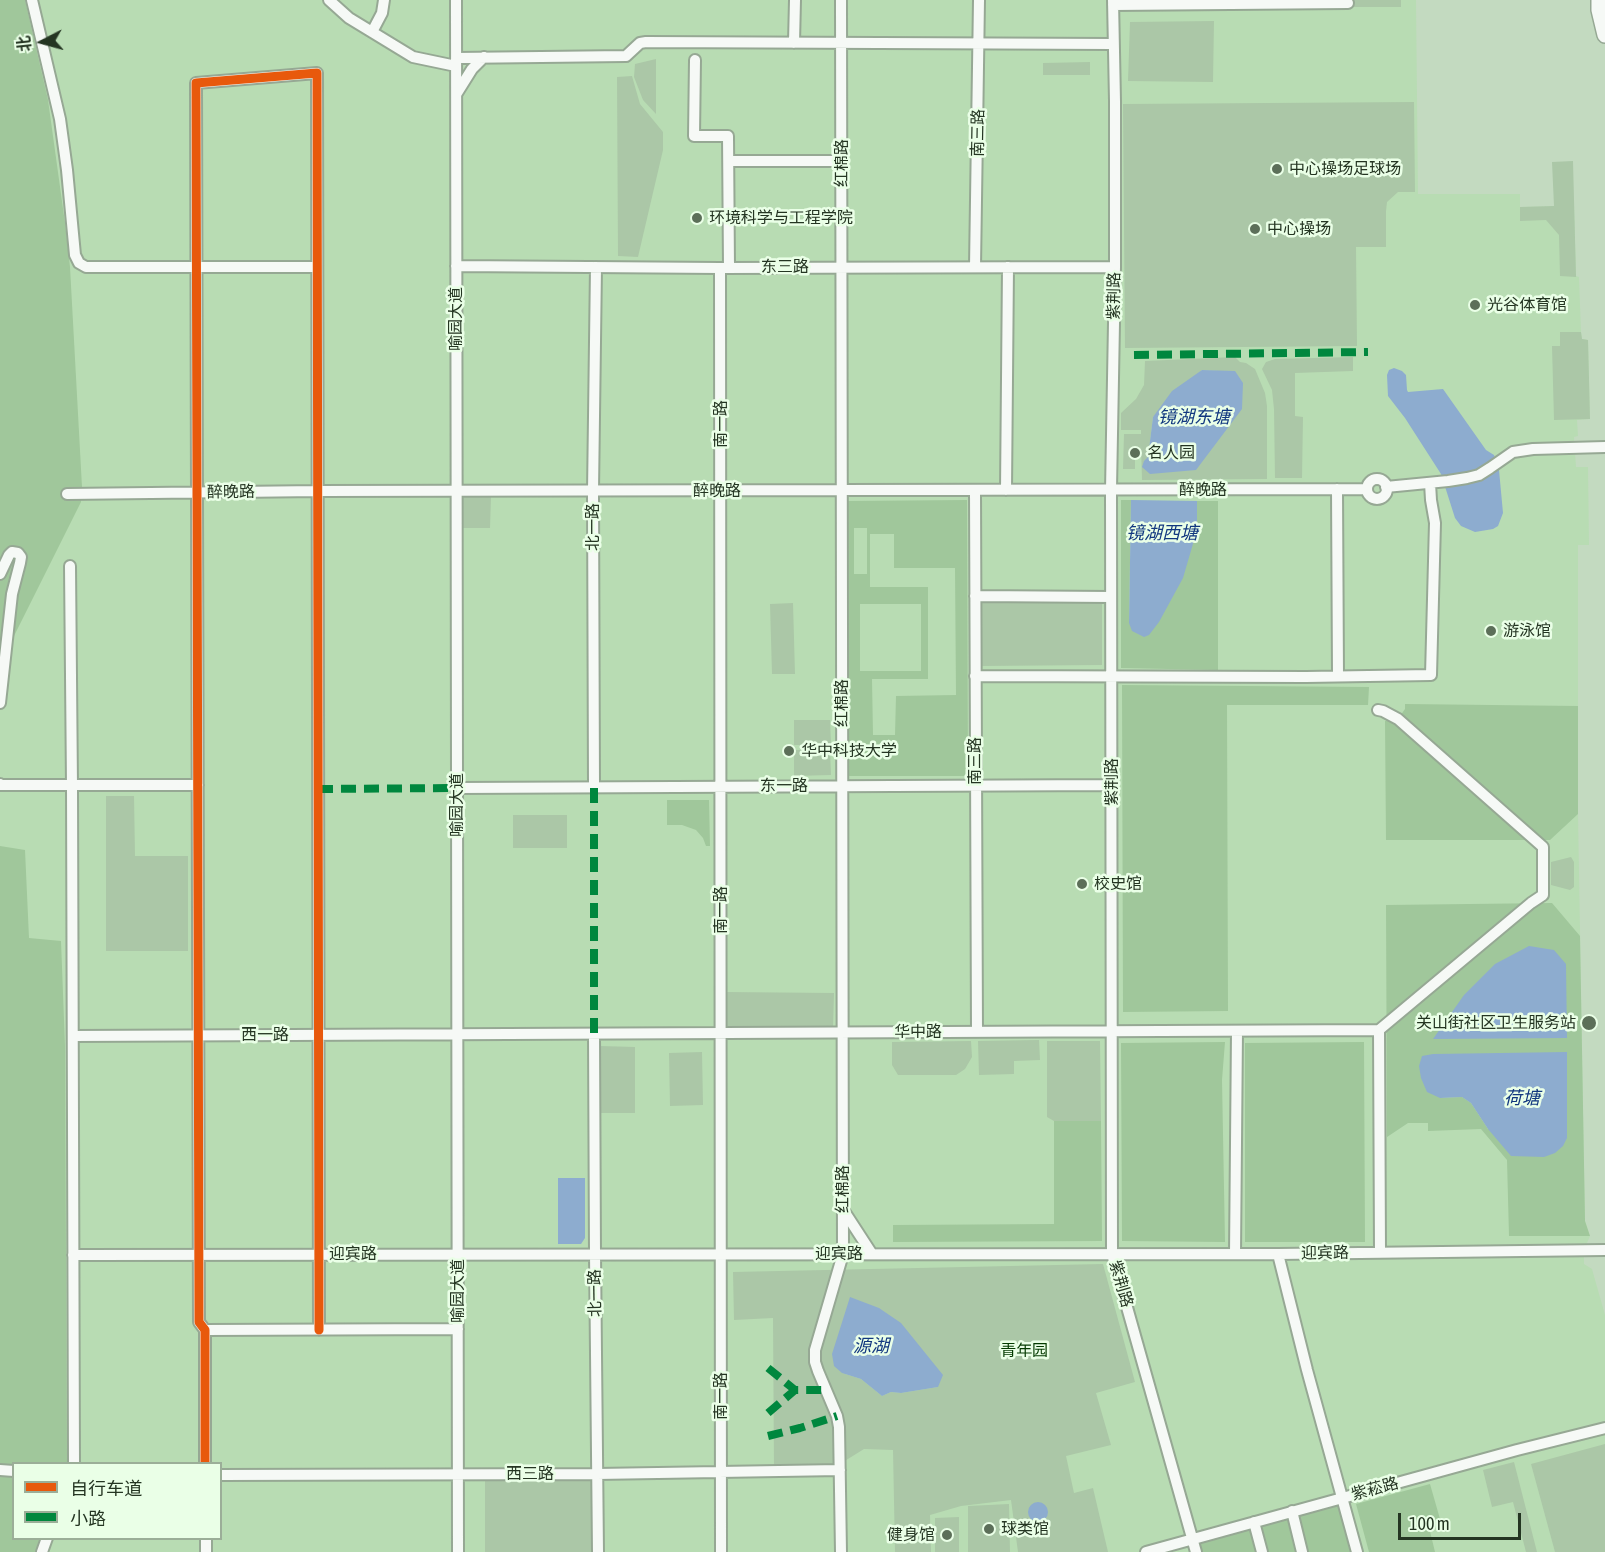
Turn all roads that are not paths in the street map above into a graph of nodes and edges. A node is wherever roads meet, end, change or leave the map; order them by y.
1 (32, 0) edge
2 (328, 0) edge
3 (384, 0) edge
4 (456, 0) edge
5 (795, 0) edge
6 (841, 0) edge
7 (979, 0) edge
8 (1599, 0) edge
9 (1113, 3) edge
10 (1348, 3) dead end
11 (372, 32) junction
12 (1605, 35) edge
13 (979, 42) junction
14 (794, 43) junction
15 (841, 44) junction
16 (1113, 44) junction
17 (484, 57) junction
18 (695, 60) dead end
19 (456, 62) junction
20 (456, 95) junction
21 (729, 161) junction
22 (842, 161) junction
23 (456, 266) junction
24 (197, 267) junction
25 (317, 267) junction
26 (596, 267) junction
27 (842, 267) junction
28 (975, 267) junction
29 (1008, 267) junction
30 (1114, 267) junction
31 (725, 268) junction
32 (1605, 447) edge
33 (1430, 483) junction
34 (1337, 489) junction
35 (842, 490) junction
36 (975, 490) junction
37 (1006, 490) junction
38 (1111, 490) junction
39 (318, 491) junction
40 (456, 491) junction
41 (593, 491) junction
42 (721, 491) junction
43 (197, 493) junction
44 (67, 494) dead end
45 (70, 566) dead end
46 (0, 574) edge
47 (975, 596) junction
48 (1111, 597) junction
49 (1111, 675) junction
50 (975, 676) junction
51 (1338, 676) junction
52 (0, 703) edge
53 (1378, 710) dead end
54 (0, 784) edge
55 (198, 785) junction
56 (1112, 785) junction
57 (72, 786) junction
58 (721, 786) junction
59 (842, 786) junction
60 (975, 786) junction
61 (457, 788) junction
62 (594, 788) junction
63 (1378, 1030) junction
64 (1112, 1031) junction
65 (1237, 1031) junction
66 (977, 1032) junction
67 (721, 1033) junction
68 (843, 1033) junction
69 (594, 1034) junction
70 (319, 1035) junction
71 (457, 1035) junction
72 (73, 1036) junction
73 (198, 1036) junction
74 (843, 1210) junction
75 (1605, 1250) edge
76 (1380, 1252) junction
77 (319, 1254) junction
78 (458, 1254) junction
79 (595, 1254) junction
80 (720, 1254) junction
81 (843, 1254) junction
82 (872, 1254) junction
83 (1112, 1254) junction
84 (1235, 1254) junction
85 (1278, 1254) junction
86 (73, 1255) junction
87 (198, 1255) junction
88 (458, 1329) junction
89 (205, 1330) junction
90 (319, 1330) junction
91 (1605, 1428) edge
92 (74, 1462) edge
93 (205, 1462) edge
94 (840, 1470) junction
95 (720, 1472) junction
96 (458, 1474) junction
97 (597, 1474) junction
98 (222, 1475) edge
99 (1341, 1498) junction
100 (1292, 1512) junction
101 (1254, 1522) junction
102 (1192, 1539) junction
103 (458, 1552) edge
104 (598, 1552) edge
105 (721, 1552) edge
106 (841, 1552) edge
107 (1146, 1552) edge
108 (1196, 1552) edge
109 (1262, 1552) edge
110 (1302, 1552) edge
111 (1357, 1552) edge

1 - 24 street
2 - 11 street
3 - 11 street
4 - 19 street, 喻园大道
5 - 14 street
6 - 15 street, 红棉路
7 - 13 street, 南三路
8 - 12 highway
9 - 10 street
9 - 16 street, 紫荆路
11 - 19 street
13 - 15 street
13 - 16 street
13 - 28 street, 南三路
14 - 15 street
14 - 17 street
15 - 22 street, 红棉路
16 - 30 street, 紫荆路
17 - 19 street
17 - 20 street
18 - 21 street, 南一路
19 - 20 street, 喻园大道
20 - 23 street, 喻园大道
21 - 22 street
21 - 31 street, 南一路
22 - 27 street, 红棉路
23 - 26 street, 东三路
23 - 40 street, 喻园大道
24 - 25 street
24 - 25 street
24 - 43 street
25 - 39 street
26 - 31 street, 东三路
26 - 41 street, 北一路
27 - 28 street, 东三路
27 - 31 street, 东三路
27 - 35 street, 红棉路
28 - 29 street, 东三路
29 - 30 street, 东三路
29 - 37 street
30 - 38 street, 紫荆路
31 - 42 street, 南一路
32 - 33 street, 醉晚路
33 - 34 street, 醉晚路
33 - 51 street
34 - 38 street, 醉晚路
34 - 51 street
35 - 36 street, 醉晚路
35 - 42 street, 醉晚路
35 - 59 street, 红棉路
36 - 37 street, 醉晚路
36 - 47 street, 南三路
37 - 38 street, 醉晚路
38 - 48 street, 紫荆路
39 - 40 street, 醉晚路
39 - 43 street, 醉晚路
39 - 70 street
40 - 41 street, 醉晚路
40 - 61 street, 喻园大道
41 - 42 street, 醉晚路
41 - 62 street, 北一路
42 - 58 street, 南一路
43 - 44 street, 醉晚路
43 - 55 street
45 - 57 street
46 - 52 street
47 - 48 street
47 - 50 street, 南三路
48 - 49 street, 紫荆路
49 - 50 street
49 - 51 street
49 - 56 street, 紫荆路
50 - 60 street, 南三路
53 - 63 street
54 - 57 street
55 - 57 street
55 - 73 street
56 - 60 street, 东一路
56 - 64 street, 紫荆路
57 - 72 street
58 - 59 street, 东一路
58 - 62 street, 东一路
58 - 67 street, 南一路
59 - 60 street, 东一路
59 - 68 street, 红棉路
60 - 66 street, 南三路
61 - 62 street, 东一路
61 - 71 street, 喻园大道
63 - 65 street, 华中路
63 - 76 street
64 - 65 street, 华中路
64 - 66 street, 华中路
64 - 83 street, 紫荆路
65 - 84 street
66 - 68 street, 华中路
67 - 68 street, 华中路
67 - 69 street, 华中路
67 - 80 street, 南一路
68 - 74 street, 红棉路
69 - 71 street, 华中路
69 - 79 street, 北一路
70 - 71 street, 西一路
70 - 73 street, 西一路
70 - 77 street
71 - 78 street, 喻园大道
72 - 73 street, 西一路
72 - 86 street
73 - 87 street
74 - 81 street, 红棉路
74 - 82 street
75 - 76 street, 迎宾路
76 - 85 street, 迎宾路
77 - 78 street, 迎宾路
77 - 87 street, 迎宾路
77 - 90 street
78 - 79 street, 迎宾路
78 - 88 street, 喻园大道
79 - 80 street, 迎宾路
79 - 97 street, 北一路
80 - 81 street, 迎宾路
80 - 95 street, 南一路
81 - 82 street, 迎宾路
81 - 94 street, 红棉路
82 - 83 street, 迎宾路
83 - 84 street, 迎宾路
83 - 102 street, 紫荆路
84 - 85 street, 迎宾路
85 - 99 street
86 - 87 street, 迎宾路
86 - 92 street
87 - 89 street
88 - 90 street
88 - 96 street, 喻园大道
89 - 90 street
89 - 93 street
91 - 99 street, 紫菘路
94 - 95 street, 西三路
94 - 106 street, 红棉路
95 - 97 street, 西三路
95 - 105 street, 南一路
96 - 97 street, 西三路
96 - 98 street, 西三路
96 - 103 street, 喻园大道
97 - 104 street, 北一路
99 - 100 street, 紫菘路
99 - 111 street
100 - 101 street, 紫菘路
100 - 110 street
101 - 102 street, 紫菘路
101 - 109 street
102 - 107 street, 紫菘路
102 - 108 street, 紫荆路

